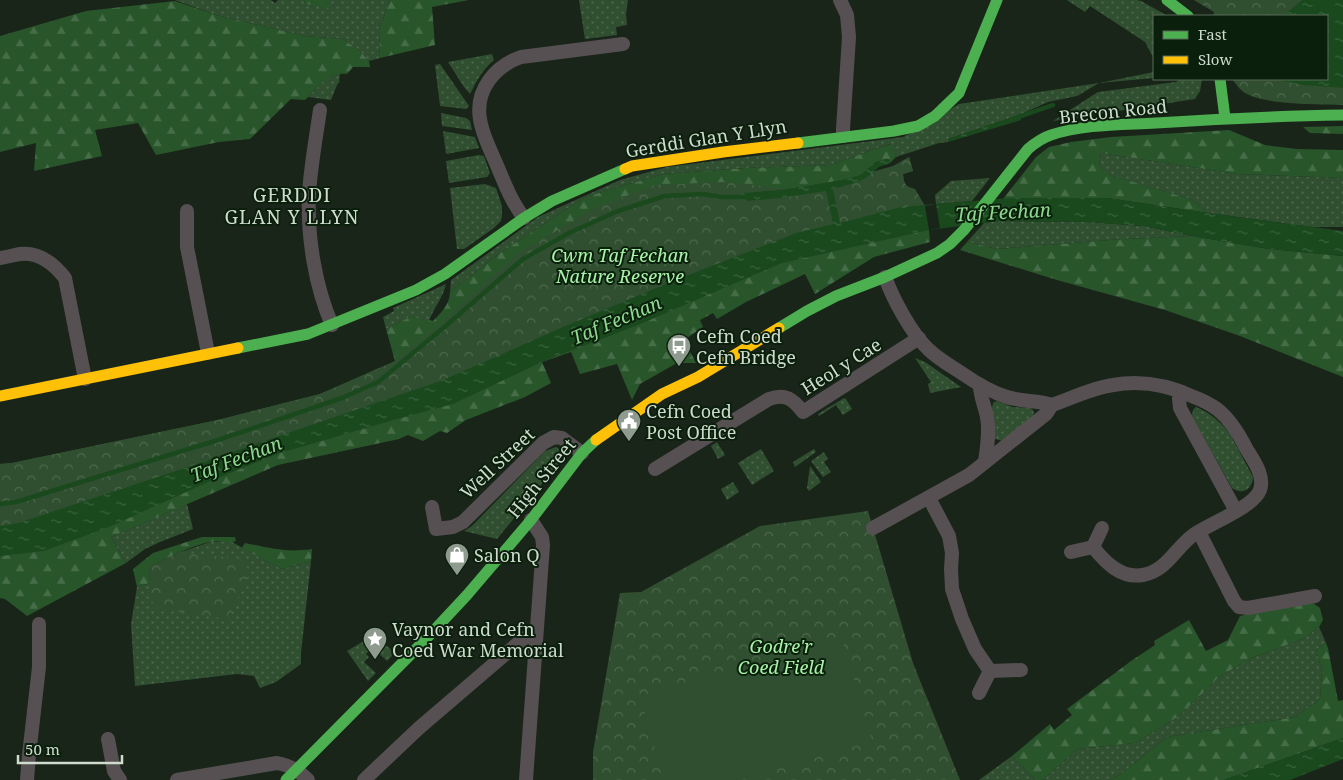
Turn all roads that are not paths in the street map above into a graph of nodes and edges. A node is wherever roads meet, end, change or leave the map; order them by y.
1 (840, 0) edge
2 (997, 0) edge
3 (1167, 0) edge
4 (1187, 15) edge
5 (624, 44) dead end
6 (1220, 80) edge
7 (320, 110) dead end
8 (1343, 115) edge
9 (1225, 118) junction
10 (843, 136) junction
11 (187, 211) dead end
12 (524, 218) junction
13 (0, 258) edge
14 (885, 277) junction
15 (332, 325) junction
16 (919, 338) junction
17 (208, 353) junction
18 (85, 379) junction
19 (980, 385) junction
20 (1182, 392) junction
21 (0, 396) edge
22 (1052, 405) junction
23 (582, 453) junction
24 (985, 462) junction
25 (655, 469) dead end
26 (930, 498) junction
27 (432, 507) dead end
28 (1236, 511) junction
29 (531, 520) junction
30 (873, 528) dead end
31 (1102, 528) dead end
32 (1199, 532) junction
33 (1093, 547) junction
34 (1071, 552) dead end
35 (1315, 596) dead end
36 (39, 624) dead end
37 (536, 633) junction
38 (990, 670) junction
39 (1021, 670) dead end
40 (979, 693) dead end
41 (108, 739) dead end
42 (296, 769) junction
43 (27, 780) edge
44 (120, 780) edge
45 (177, 780) edge
46 (286, 780) edge
47 (308, 780) edge
48 (364, 780) edge
49 (526, 780) edge

1 - 10 street
2 - 10 main road, Gerddi Glan Y Llyn
3 - 4 main road
5 - 12 street
6 - 9 main road
7 - 15 street
8 - 9 main road, Brecon Road
9 - 14 main road, Brecon Road
10 - 12 main road, Gerddi Glan Y Llyn
11 - 17 street
12 - 15 main road, Gerddi Glan Y Llyn
13 - 18 street
14 - 16 street
14 - 23 main road, High Street
15 - 17 main road, Gerddi Glan Y Llyn
16 - 19 street
16 - 25 street, Heol y Cae
17 - 18 main road, Gerddi Glan Y Llyn
18 - 21 main road, Gerddi Glan Y Llyn
19 - 22 street
19 - 24 street
20 - 22 street
20 - 28 street
20 - 28 street
22 - 24 street
23 - 27 street, Well Street
23 - 29 main road, High Street
24 - 26 street
26 - 30 street
26 - 38 street
28 - 32 street
29 - 37 street
29 - 42 main road, High Street
31 - 33 street
32 - 33 street
32 - 35 street
33 - 34 street
36 - 43 street
37 - 48 street
37 - 49 street
38 - 39 street
38 - 40 street
41 - 44 street
42 - 45 street
42 - 46 main road, High Street
42 - 47 street

